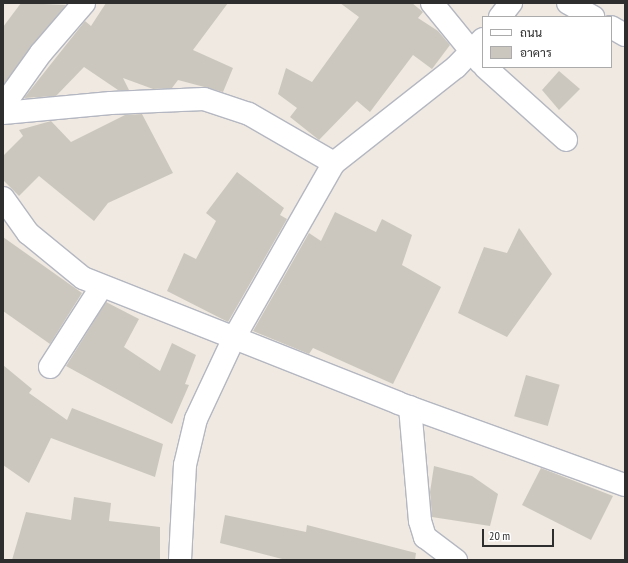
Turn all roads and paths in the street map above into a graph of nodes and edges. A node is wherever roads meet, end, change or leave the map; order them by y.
1 (84, 3) edge
2 (432, 3) edge
3 (511, 3) edge
4 (568, 3) edge
5 (501, 16) edge
6 (591, 16) edge
7 (612, 28) edge
8 (625, 35) edge
9 (480, 56) edge
10 (492, 68) edge
11 (3, 106) edge
12 (3, 113) edge
13 (566, 140) dead end
14 (334, 163) junction
15 (3, 198) edge
16 (102, 286) junction
17 (234, 338) junction
18 (50, 367) dead end
19 (410, 407) junction
20 (625, 485) edge
21 (180, 560) edge
22 (456, 560) edge

1 - 11 street
2 - 9 street
3 - 5 street
4 - 6 street
7 - 8 street
9 - 14 street
10 - 13 street
12 - 14 street
14 - 17 street
15 - 16 street
16 - 17 street
16 - 18 street
17 - 19 street
17 - 21 street
19 - 20 street
19 - 22 street

